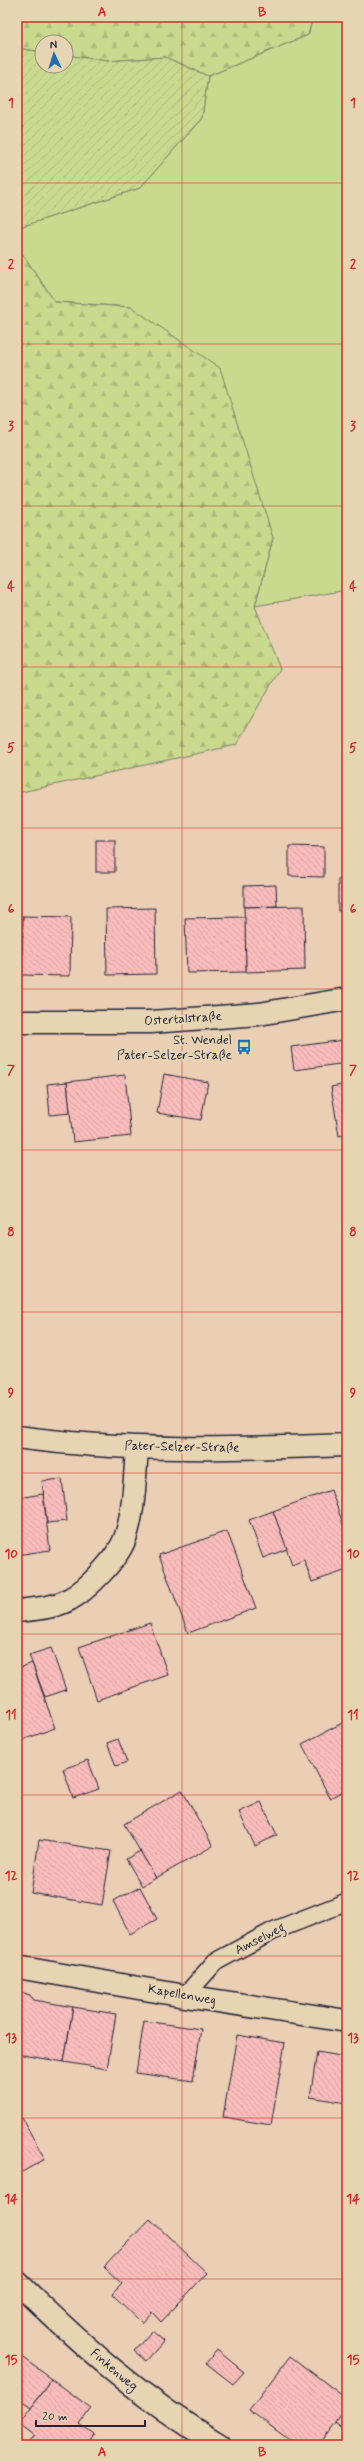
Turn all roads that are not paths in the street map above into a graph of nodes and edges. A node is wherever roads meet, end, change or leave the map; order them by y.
1 (347, 999) edge
2 (17, 1022) edge
3 (17, 1437) edge
4 (347, 1445) edge
5 (137, 1448) junction
6 (17, 1611) edge
7 (347, 1902) edge
8 (17, 1967) edge
9 (185, 1996) junction
10 (347, 2021) edge
11 (17, 2282) edge
12 (220, 2445) edge

1 - 2 street, Ostertalstraße
3 - 5 street, Pater-Selzer-Straße
4 - 5 street, Pater-Selzer-Straße
5 - 6 street
7 - 9 lane, Amselweg
8 - 9 street, Kapellenweg
9 - 10 street, Kapellenweg
11 - 12 street, Finkenweg

